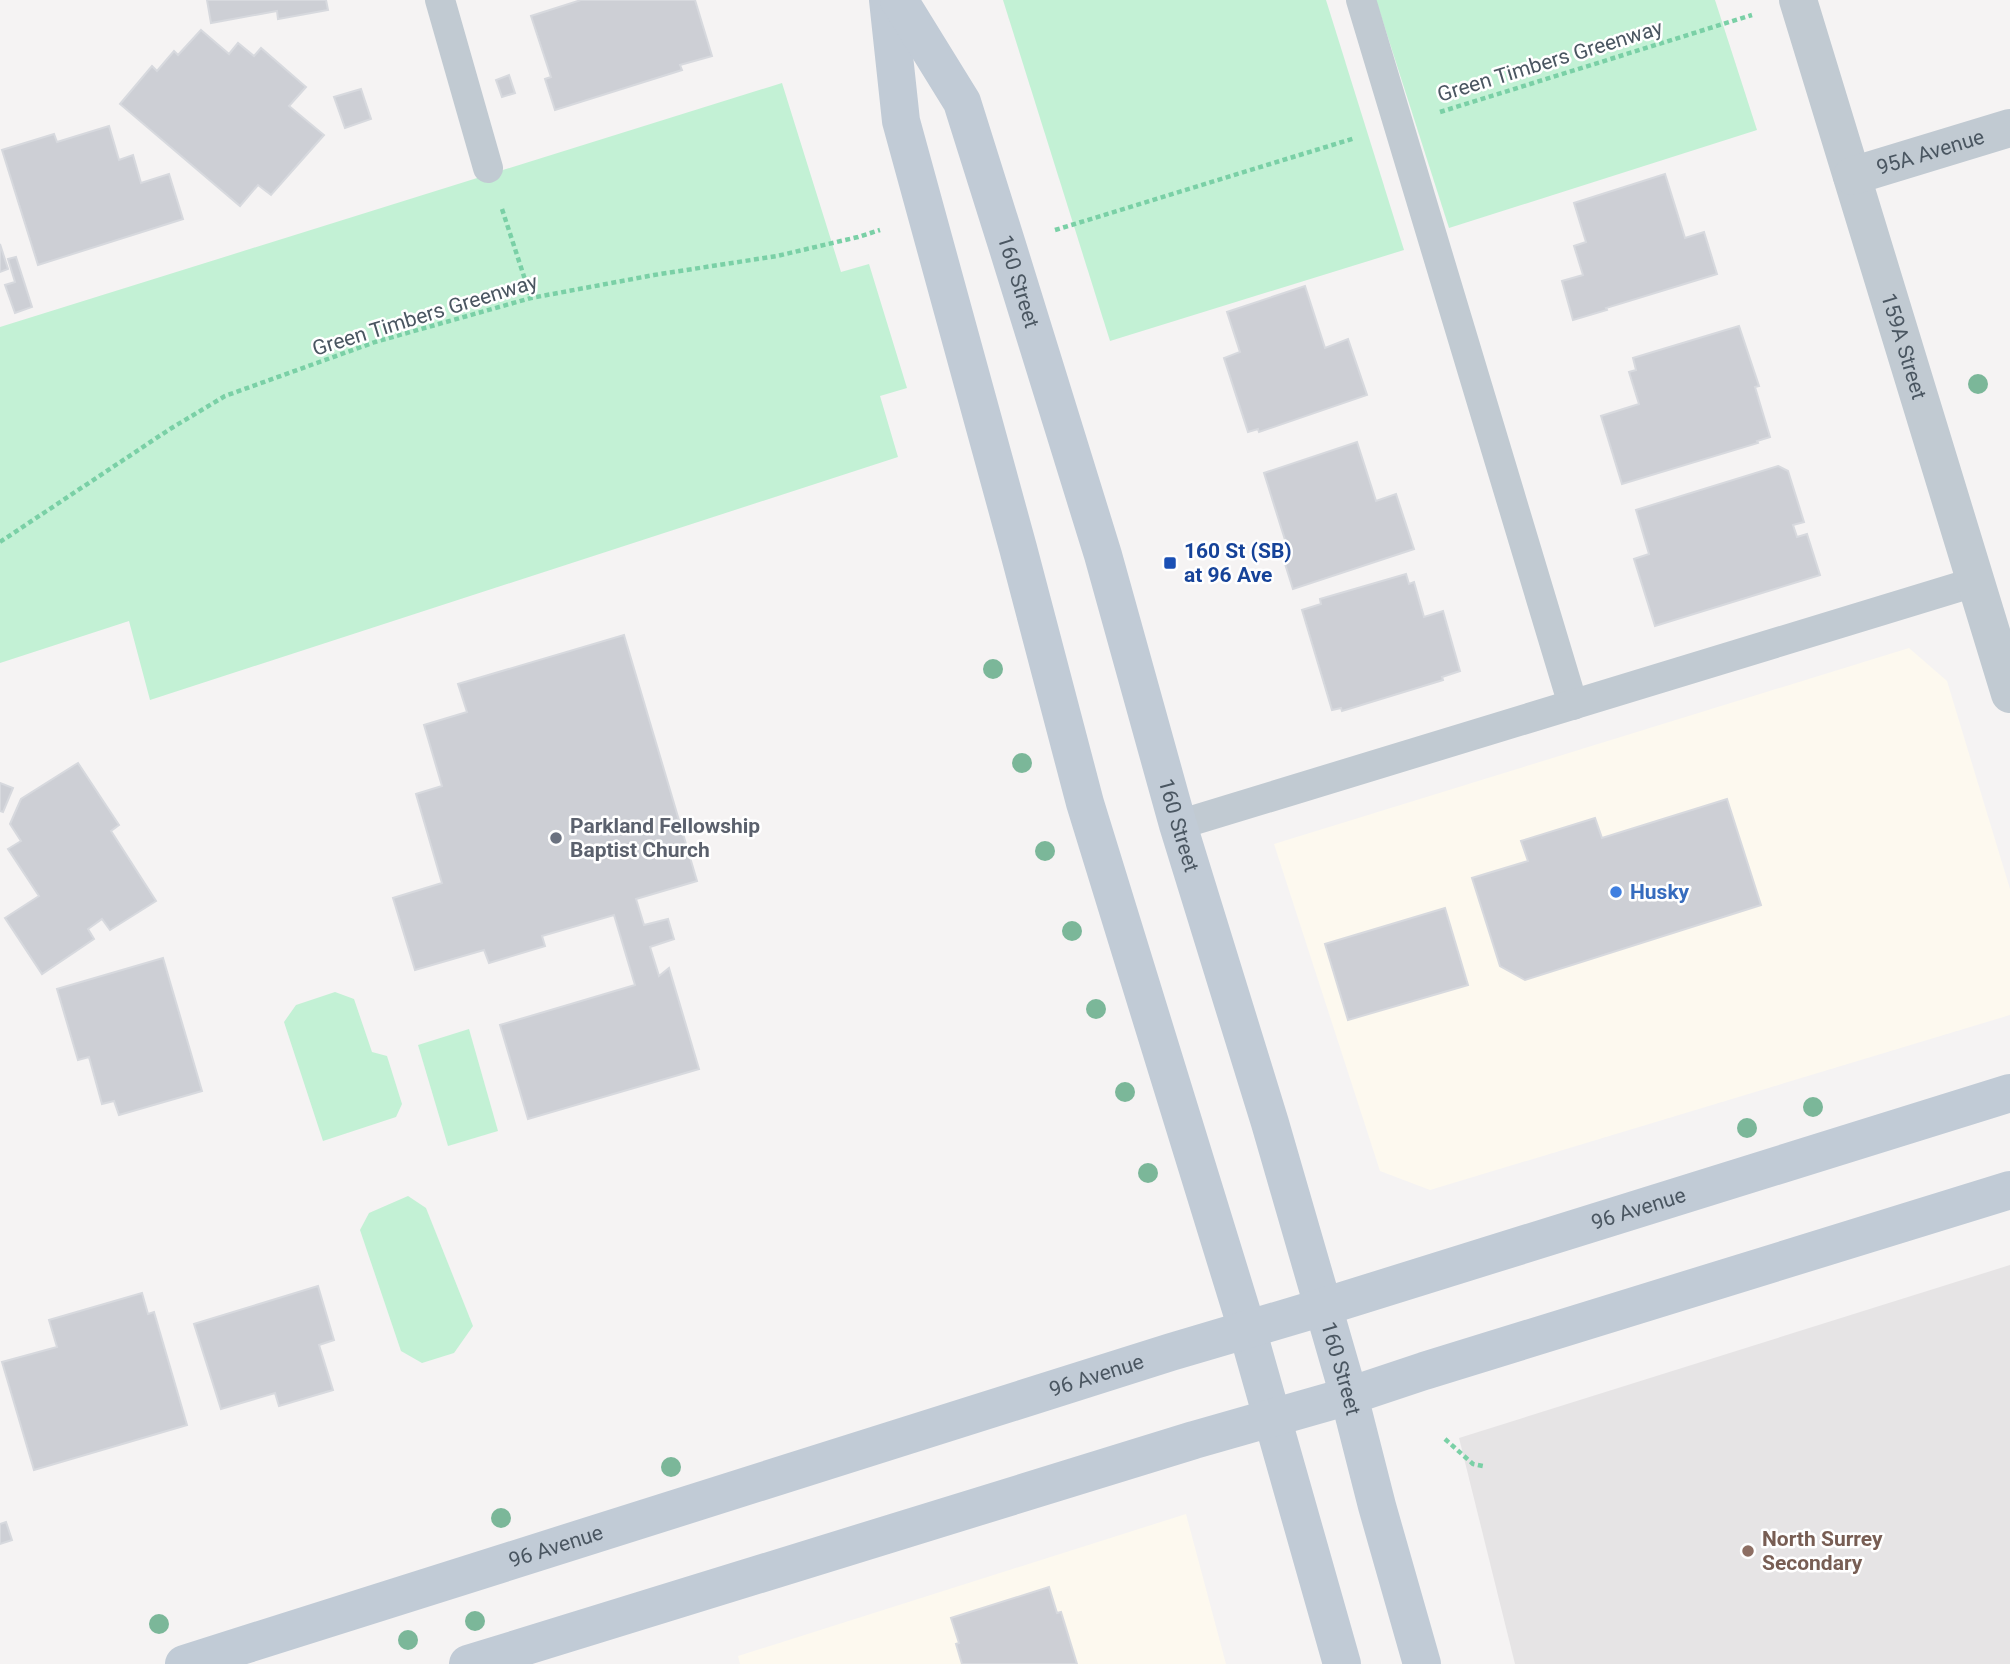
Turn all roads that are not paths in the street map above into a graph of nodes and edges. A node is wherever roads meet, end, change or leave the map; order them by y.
1 (440, 0) edge
2 (888, 0) edge
3 (899, 0) edge
4 (1361, 0) edge
5 (1798, 0) edge
6 (2010, 128) edge
7 (488, 168) road end
8 (1852, 176) junction
9 (1975, 582) junction
10 (2010, 694) edge
11 (1573, 705) junction
12 (1178, 825) junction
13 (2010, 1093) edge
14 (2010, 1190) edge
15 (1323, 1307) junction
16 (1247, 1329) junction
17 (1349, 1396) junction
18 (1272, 1419) junction
19 (184, 1664) edge
20 (468, 1664) edge
21 (1342, 1664) edge
22 (1422, 1664) edge

1 - 7 lane
2 - 16 main road
3 - 12 main road, 160 Street
4 - 11 lane
5 - 8 street, 159A Street
6 - 8 street, 95A Avenue
8 - 9 street, 159A Street
9 - 10 street, 159A Street
9 - 11 lane
11 - 12 lane
12 - 15 main road, 160 Street
13 - 15 main road, 96 Avenue
14 - 17 main road
15 - 16 main road, 96 Avenue
15 - 17 main road, 160 Street
16 - 18 main road
16 - 19 main road, 96 Avenue
17 - 18 main road
17 - 22 main road, 160 Street
18 - 20 main road
18 - 21 main road

